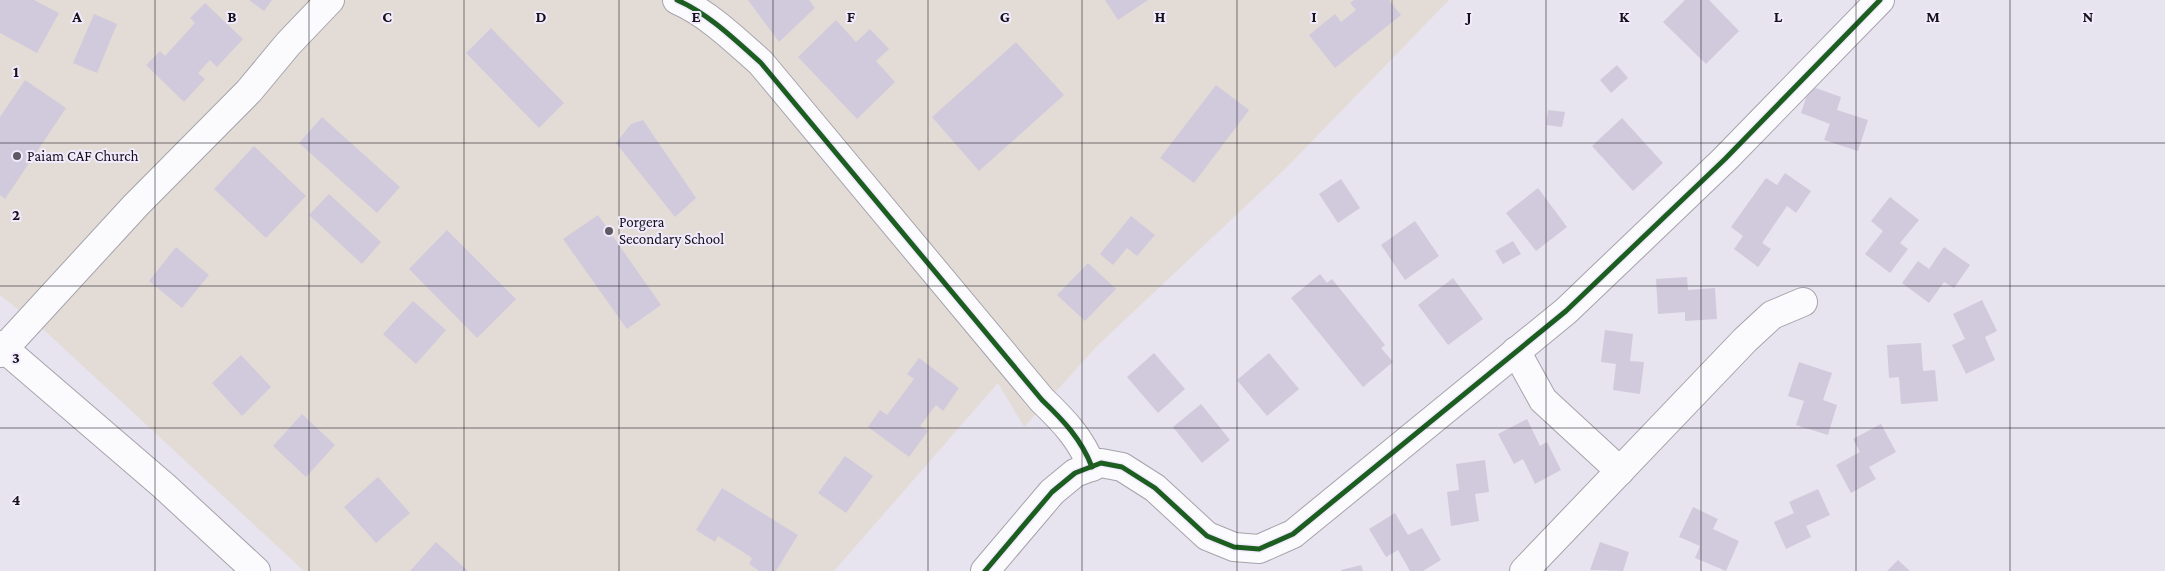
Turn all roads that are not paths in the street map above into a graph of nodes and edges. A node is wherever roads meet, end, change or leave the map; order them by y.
1 (330, 0) edge
2 (677, 0) edge
3 (1880, 0) edge
4 (1803, 302) dead end
5 (1, 349) edge
6 (1516, 351) junction
7 (1092, 467) junction
8 (1620, 471) junction
9 (1254, 560) edge
10 (256, 571) edge
11 (984, 571) edge
12 (1524, 571) edge

1 - 5 street
2 - 7 street
3 - 6 street
4 - 8 street
5 - 10 street
6 - 8 street
6 - 9 street
7 - 9 street
7 - 11 street
8 - 12 street

